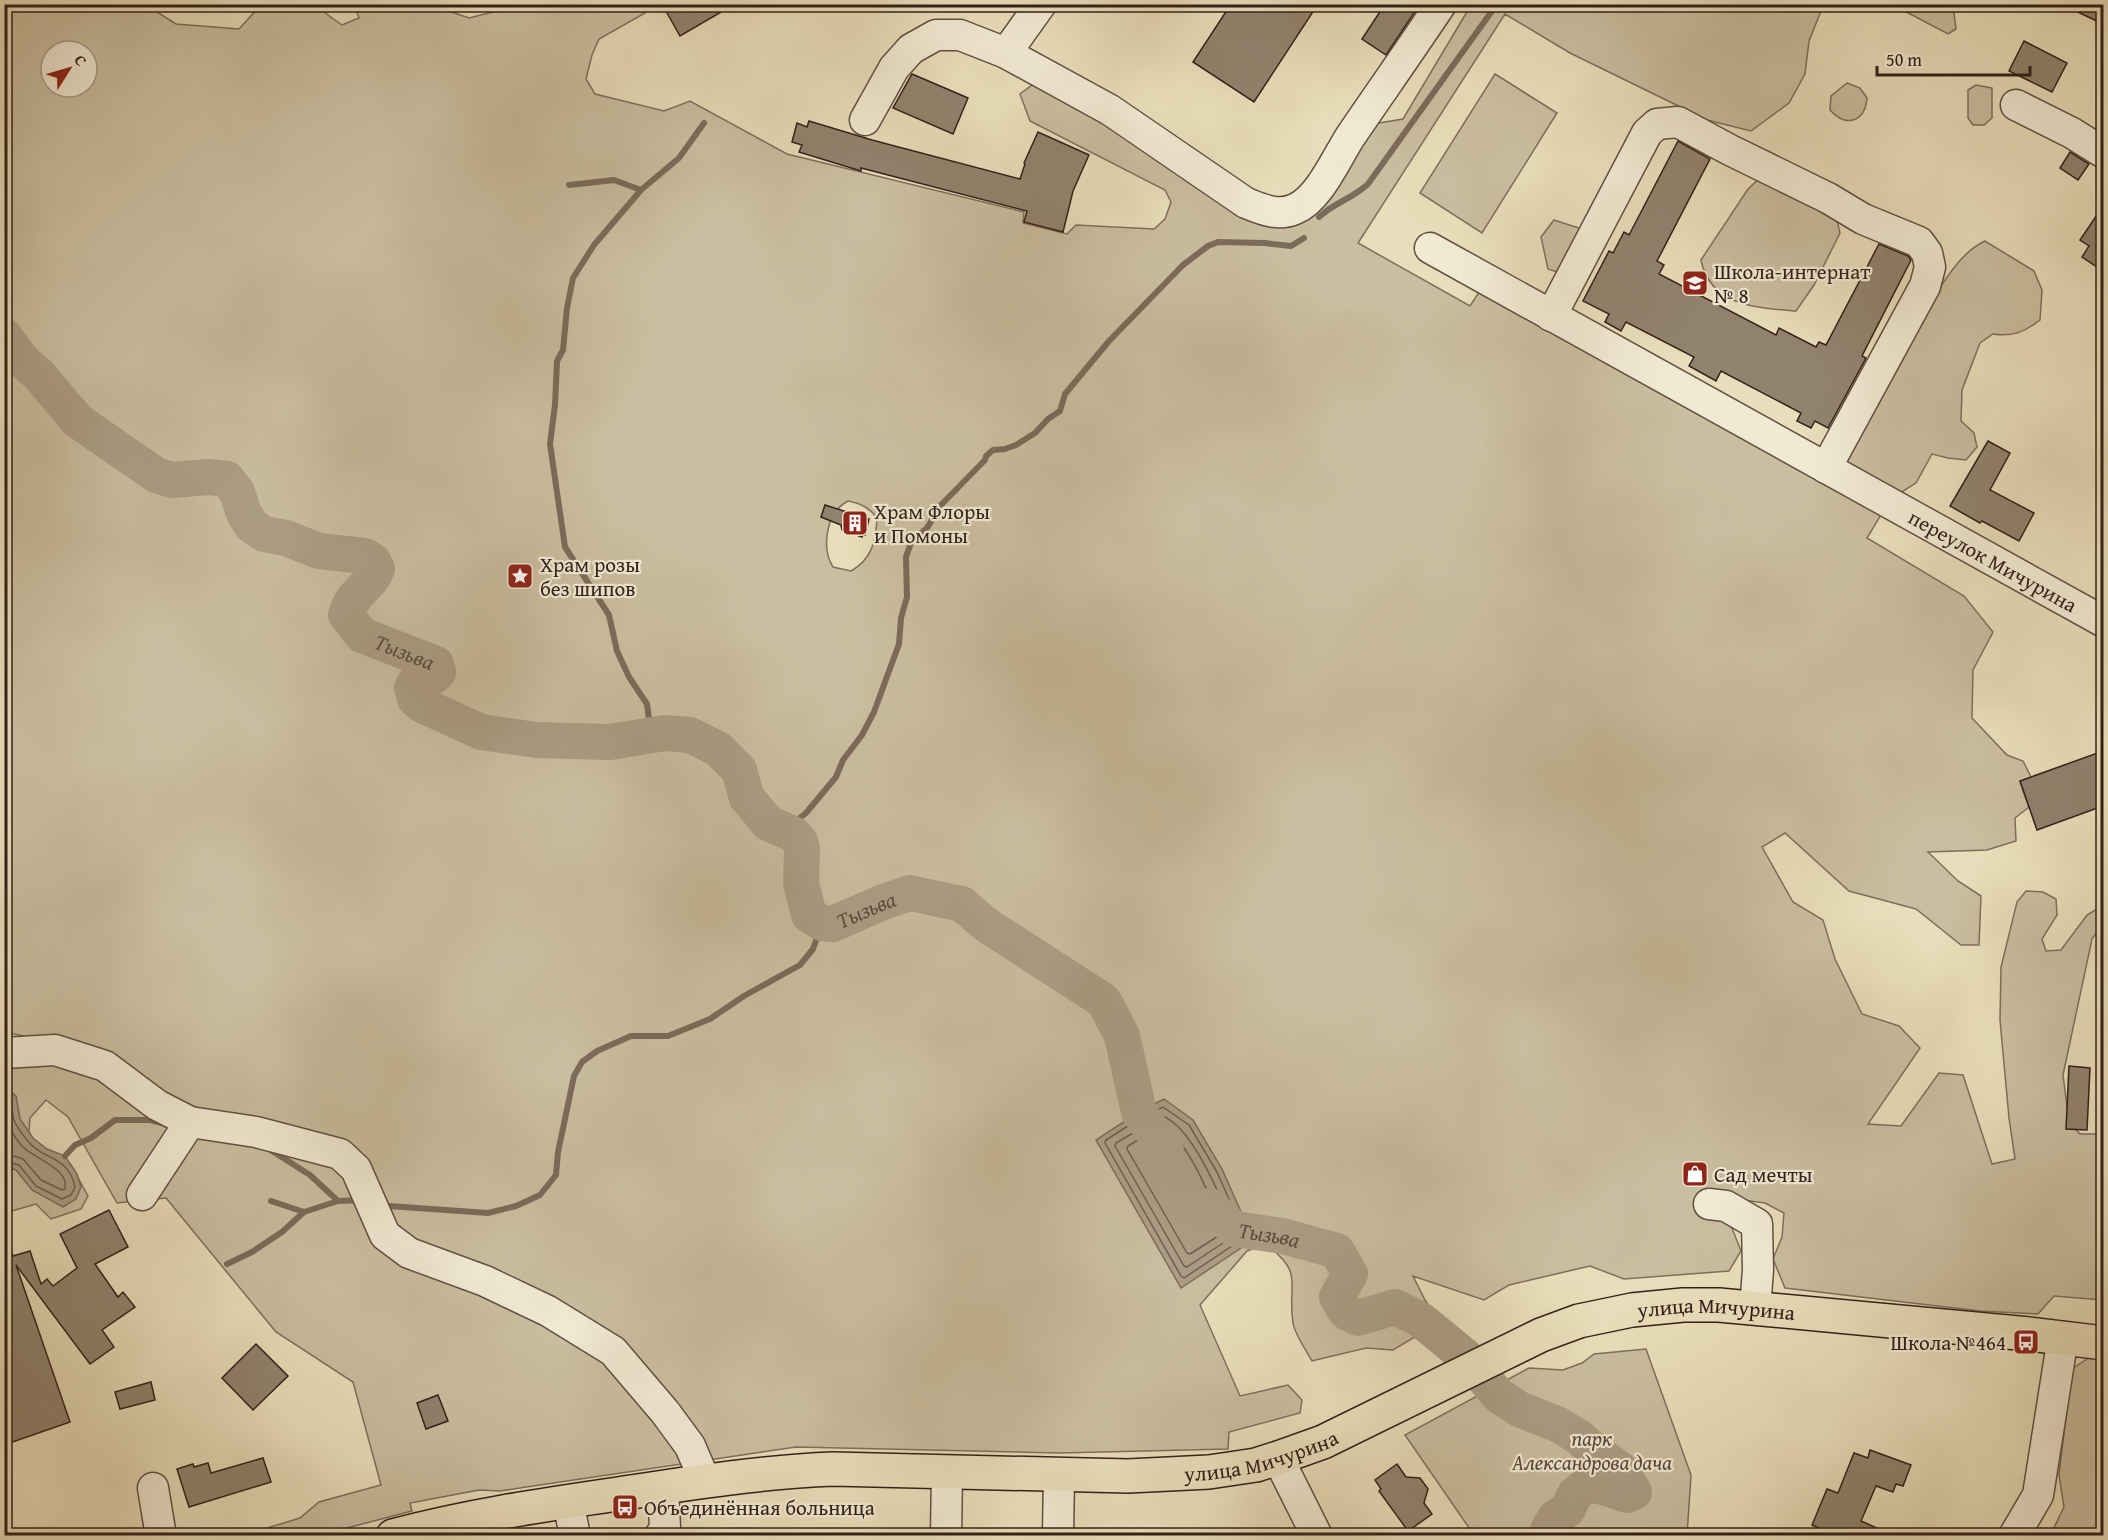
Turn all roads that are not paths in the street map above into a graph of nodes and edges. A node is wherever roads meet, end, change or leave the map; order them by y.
1 (1041, 4) edge
2 (1441, 4) edge
3 (1006, 53) junction
4 (2016, 105) dead end
5 (865, 120) dead end
6 (2103, 153) edge
7 (1430, 248) dead end
8 (1551, 315) junction
9 (1826, 468) junction
10 (2103, 622) edge
11 (4, 1053) edge
12 (190, 1122) junction
13 (142, 1195) dead end
14 (1709, 1204) dead end
15 (1755, 1309) junction
16 (2062, 1338) junction
17 (2103, 1343) edge
18 (1278, 1458) junction
19 (947, 1472) junction
20 (1059, 1475) junction
21 (705, 1480) junction
22 (663, 1487) junction
23 (153, 1488) dead end
24 (568, 1501) junction
25 (161, 1536) edge
26 (393, 1536) edge
27 (575, 1536) edge
28 (660, 1536) edge
29 (946, 1536) edge
30 (1058, 1536) edge
31 (1317, 1536) edge
32 (2014, 1536) edge

1 - 3 street
2 - 3 street
3 - 5 street
4 - 6 street
7 - 8 street, переулок Мичурина
8 - 9 street, переулок Мичурина
8 - 9 street
9 - 10 street, переулок Мичурина
11 - 12 street
12 - 13 street
12 - 21 street
14 - 15 street
15 - 16 main road, улица Мичурина
15 - 18 main road, улица Мичурина
16 - 17 main road, улица Мичурина
16 - 32 street
18 - 20 main road, улица Мичурина
18 - 31 street
19 - 20 main road, улица Мичурина
19 - 21 main road, улица Мичурина
19 - 29 street
20 - 30 street
21 - 22 main road, улица Мичурина
22 - 24 main road, улица Мичурина
22 - 28 street
23 - 25 street
24 - 26 main road, улица Мичурина
24 - 27 street

